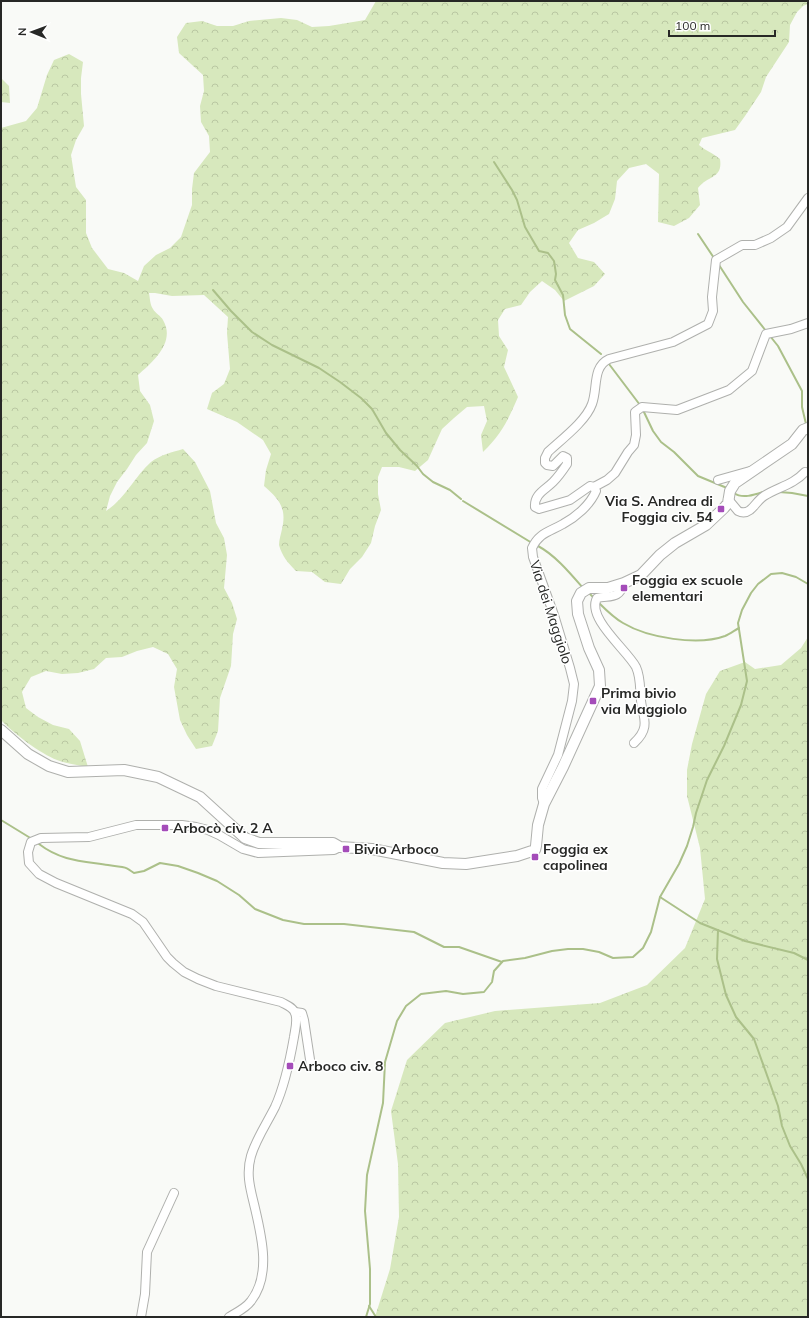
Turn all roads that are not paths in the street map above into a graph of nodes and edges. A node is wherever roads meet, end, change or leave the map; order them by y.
1 (808, 198) edge
2 (808, 323) edge
3 (806, 429) edge
4 (753, 471) junction
5 (805, 472) dead end
6 (718, 480) dead end
7 (594, 487) junction
8 (728, 499) junction
9 (624, 583) junction
10 (1, 730) edge
11 (634, 743) dead end
12 (544, 804) junction
13 (340, 847) junction
14 (295, 1012) junction
15 (288, 1041) dead end
16 (290, 1060) junction
17 (311, 1066) dead end
18 (174, 1193) dead end
19 (141, 1317) edge
20 (229, 1317) edge

1 - 7 street
2 - 7 street
3 - 4 street
4 - 6 street
4 - 8 street
5 - 8 street
7 - 12 street, Via dei Maggiolo
8 - 9 street
9 - 11 street
9 - 12 street
10 - 13 street
12 - 13 street
13 - 14 street
14 - 16 street
14 - 17 street
15 - 16 street
16 - 20 street
18 - 19 street

